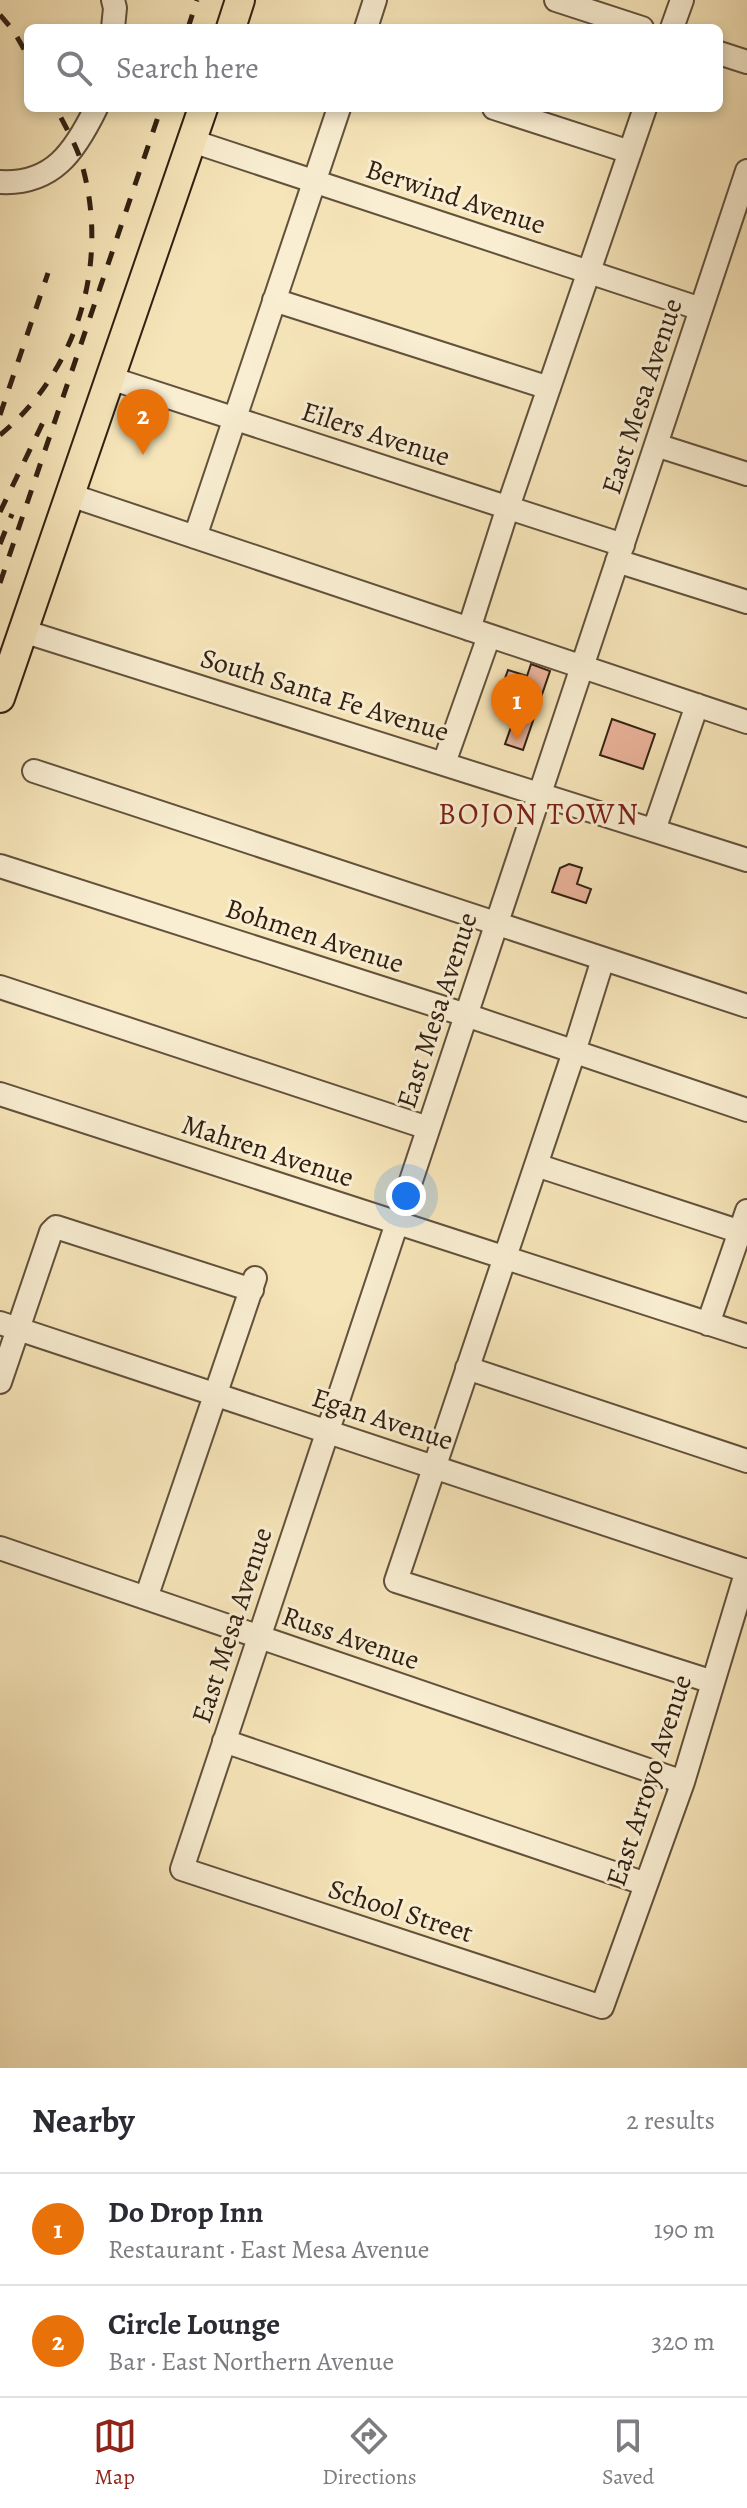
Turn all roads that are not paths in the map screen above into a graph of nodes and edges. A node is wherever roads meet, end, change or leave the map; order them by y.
1 (113, 0) edge
2 (240, 0) edge
3 (375, 0) edge
4 (556, 0) edge
5 (682, 0) edge
6 (113, 24) edge
7 (232, 24) edge
8 (367, 24) edge
9 (630, 24) edge
10 (673, 24) edge
11 (723, 54) edge
12 (747, 62) edge
13 (94, 112) edge
14 (202, 112) edge
15 (338, 112) edge
16 (506, 112) edge
17 (644, 112) edge
18 (192, 141) junction
19 (630, 152) junction
20 (747, 171) edge
21 (314, 181) junction
22 (0, 182) edge
23 (589, 272) junction
24 (274, 300) junction
25 (701, 309) junction
26 (110, 378) junction
27 (549, 388) junction
28 (235, 418) junction
29 (656, 445) junction
30 (747, 474) edge
31 (70, 495) junction
32 (508, 507) junction
33 (195, 537) junction
34 (620, 553) junction
35 (747, 602) edge
36 (23, 631) junction
37 (479, 632) junction
38 (582, 667) junction
39 (0, 698) edge
40 (697, 705) junction
41 (747, 722) edge
42 (444, 763) junction
43 (34, 771) dead end
44 (540, 793) junction
45 (654, 830) junction
46 (747, 860) edge
47 (0, 866) edge
48 (496, 923) junction
49 (603, 959) junction
50 (0, 987) edge
51 (747, 1006) edge
52 (466, 1015) junction
53 (574, 1052) junction
54 (0, 1094) edge
55 (747, 1110) edge
56 (428, 1128) junction
57 (536, 1165) junction
58 (397, 1224) junction
59 (745, 1225) edge
60 (504, 1258) junction
61 (708, 1324) junction
62 (9, 1326) edge
63 (747, 1336) edge
64 (467, 1368) junction
65 (0, 1382) edge
66 (216, 1394) junction
67 (327, 1431) junction
68 (747, 1461) edge
69 (434, 1467) junction
70 (0, 1548) edge
71 (747, 1571) edge
72 (146, 1598) junction
73 (259, 1637) junction
74 (713, 1682) junction
75 (224, 1741) junction
76 (683, 1782) junction
77 (182, 1869) joint
78 (646, 1884) junction
79 (602, 2007) joint

1 - 6 street
2 - 7 main road
3 - 8 street
4 - 9 street
5 - 10 street
11 - 12 street
13 - 22 street
14 - 18 main road
15 - 21 street
16 - 19 street
17 - 19 street
18 - 21 street, Berwind Avenue
18 - 26 main road
19 - 23 street
20 - 25 street, East Mesa Avenue
21 - 23 street, Berwind Avenue
21 - 24 street
23 - 25 street, Berwind Avenue
23 - 27 street
24 - 27 street
24 - 28 street
25 - 29 street, East Mesa Avenue
26 - 28 street, Eilers Avenue
26 - 31 main road
27 - 32 street
28 - 32 street, Eilers Avenue
28 - 33 street
29 - 30 street
29 - 34 street, East Mesa Avenue
31 - 33 street
31 - 36 main road
32 - 34 street, Eilers Avenue
32 - 37 street
33 - 37 street
34 - 35 street, Eilers Avenue
34 - 38 street, East Mesa Avenue
36 - 39 main road
36 - 42 street, South Santa Fe Avenue
37 - 38 street
37 - 42 street
38 - 40 street
38 - 44 street, East Mesa Avenue
40 - 41 street
40 - 45 street
42 - 44 street, South Santa Fe Avenue
43 - 48 street
44 - 45 street, South Santa Fe Avenue
44 - 48 street, East Mesa Avenue
45 - 46 street, South Santa Fe Avenue
47 - 52 street, Bohmen Avenue
48 - 49 street
48 - 52 street, East Mesa Avenue
49 - 51 street
49 - 53 street
50 - 56 street
52 - 53 street, Bohmen Avenue
52 - 56 street, East Mesa Avenue
53 - 55 street, Bohmen Avenue
53 - 57 street
54 - 58 street, Mahren Avenue
56 - 58 street, East Mesa Avenue
57 - 59 street
57 - 60 street
58 - 60 street, Mahren Avenue
58 - 67 street, East Mesa Avenue
59 - 61 street
60 - 61 street, Mahren Avenue
60 - 64 street
61 - 63 street, Mahren Avenue
62 - 65 street
62 - 66 street, Egan Avenue
62 - 66 street
64 - 68 street
64 - 69 street
66 - 67 street, Egan Avenue
66 - 72 street
67 - 69 street, Egan Avenue
67 - 73 street, East Mesa Avenue
69 - 71 street, Egan Avenue
69 - 74 street
70 - 72 street, Russ Avenue
71 - 74 street, East Arroyo Avenue
72 - 73 street, Russ Avenue
73 - 75 street, East Mesa Avenue
73 - 76 street, Russ Avenue
74 - 76 street, East Arroyo Avenue
75 - 77 street, East Mesa Avenue
75 - 78 street
76 - 78 street, East Arroyo Avenue
77 - 79 street, School Street
78 - 79 street, East Arroyo Avenue

